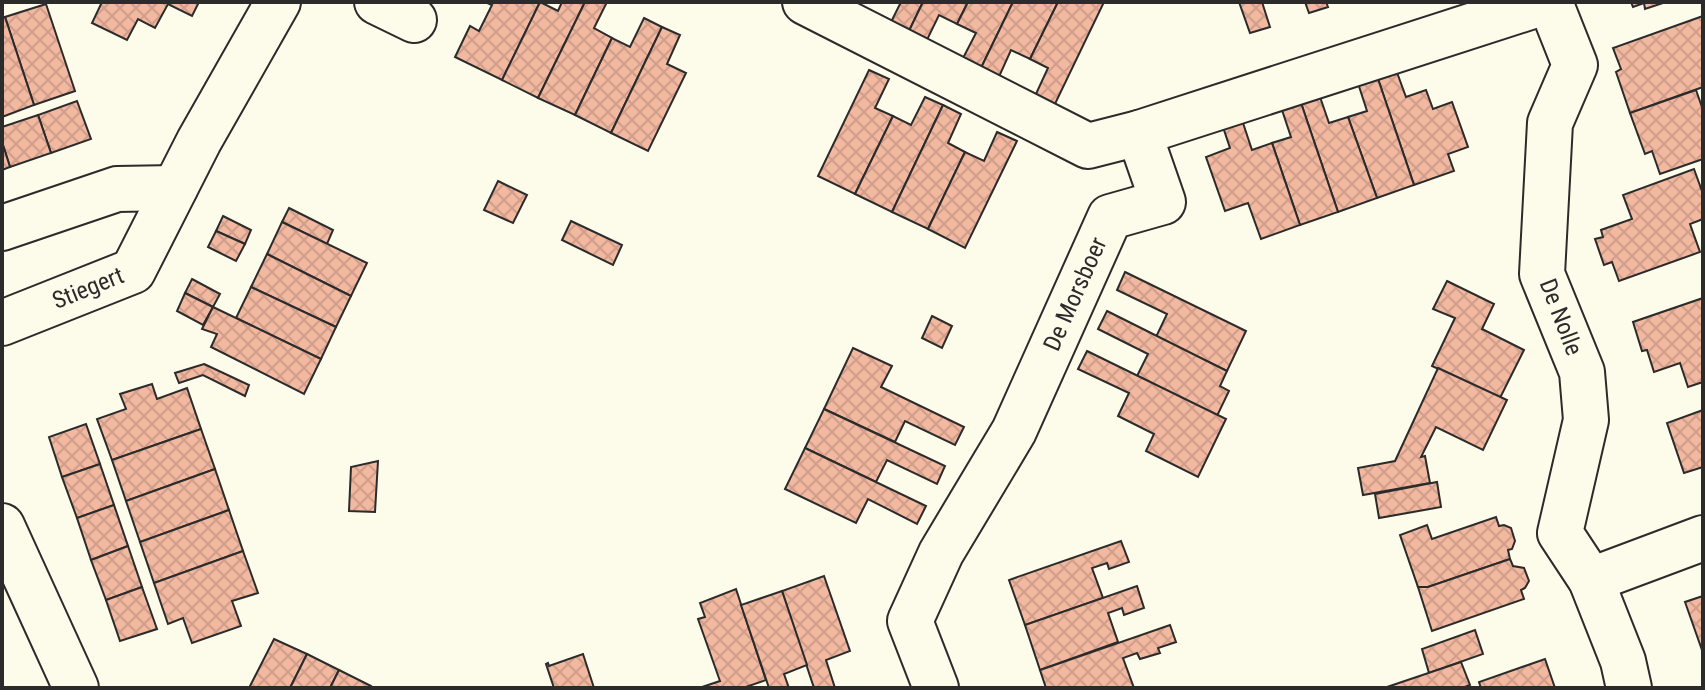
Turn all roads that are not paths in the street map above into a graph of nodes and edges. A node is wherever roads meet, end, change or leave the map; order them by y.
1 (278, 2) edge
2 (805, 2) edge
3 (1548, 2) edge
4 (1139, 133) junction
5 (175, 188) junction
6 (2, 228) edge
7 (2, 323) edge
8 (2, 526) edge
9 (1703, 538) edge
10 (1591, 580) junction
11 (76, 688) edge
12 (936, 688) edge
13 (1629, 688) edge

1 - 5 street, Stiegert
2 - 4 street
3 - 4 street, De Nolle
3 - 10 street, De Nolle
4 - 12 street, De Morsboer
5 - 6 street
5 - 7 street, Stiegert
8 - 11 street
9 - 10 street
10 - 13 street, De Nolle

